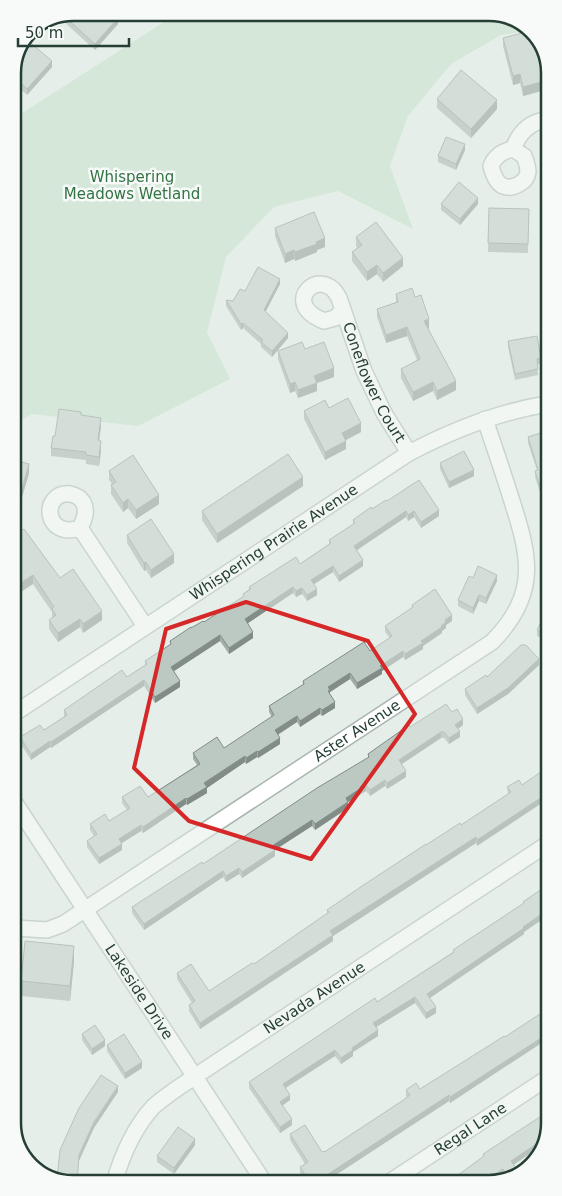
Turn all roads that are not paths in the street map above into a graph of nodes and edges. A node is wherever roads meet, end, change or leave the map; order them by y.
1 (541, 122) edge
2 (513, 149) dead end
3 (343, 310) dead end
4 (541, 405) edge
5 (485, 419) junction
6 (408, 453) junction
7 (80, 528) dead end
8 (145, 626) junction
9 (21, 708) edge
10 (21, 812) edge
11 (541, 848) edge
12 (85, 909) junction
13 (21, 928) edge
14 (194, 1077) junction
15 (541, 1083) edge
16 (116, 1175) edge
17 (259, 1175) edge
18 (400, 1175) edge

1 - 2 street
3 - 6 street, Coneflower Court
4 - 5 street, Whispering Prairie Avenue
5 - 6 street, Whispering Prairie Avenue
5 - 12 street, Aster Avenue
6 - 8 street, Whispering Prairie Avenue
7 - 8 street
8 - 9 street, Whispering Prairie Avenue
10 - 12 street, Lakeside Drive
11 - 14 street, Nevada Avenue
12 - 13 street, Aster Avenue
12 - 14 street, Lakeside Drive
14 - 16 street, Nevada Avenue
14 - 17 street, Lakeside Drive
15 - 18 street, Regal Lane

